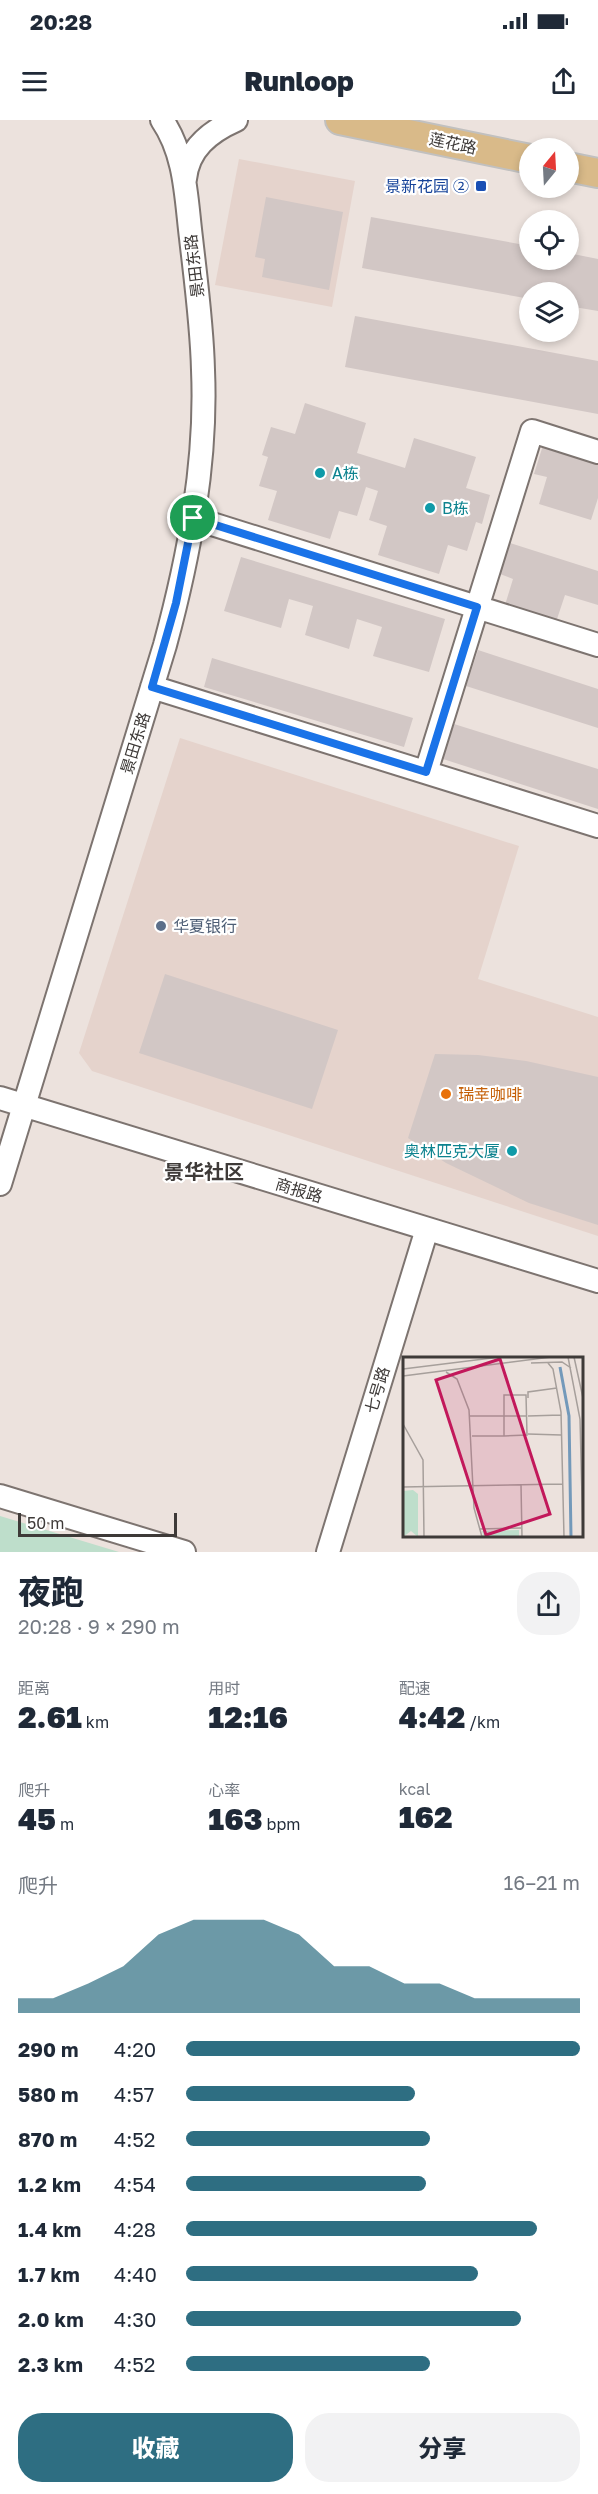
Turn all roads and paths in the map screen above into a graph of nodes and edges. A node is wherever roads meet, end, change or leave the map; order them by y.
1 (162, 120) edge
2 (236, 120) edge
3 (340, 120) edge
4 (519, 157) edge
5 (579, 169) edge
6 (598, 173) edge
7 (184, 184) junction
8 (598, 452) edge
9 (193, 518) junction
10 (471, 605) junction
11 (598, 645) edge
12 (152, 687) junction
13 (426, 772) junction
14 (598, 826) edge
15 (0, 1098) edge
16 (24, 1106) junction
17 (0, 1184) edge
18 (427, 1229) junction
19 (598, 1281) edge
20 (0, 1496) edge
21 (184, 1552) edge
22 (328, 1552) edge

1 - 7 street, 景田东路
2 - 7 street, 景田东路
3 - 4 main road, 莲花路
5 - 6 main road
7 - 9 street, 景田东路
8 - 10 street
9 - 10 street
9 - 12 street, 景田东路
10 - 11 street
10 - 13 street
12 - 13 street
12 - 16 street, 景田东路
13 - 14 street
15 - 16 street, 商报路
16 - 17 street, 景田东路
16 - 18 street, 商报路
18 - 19 street, 商报路
18 - 22 street, 七号路
20 - 21 street

